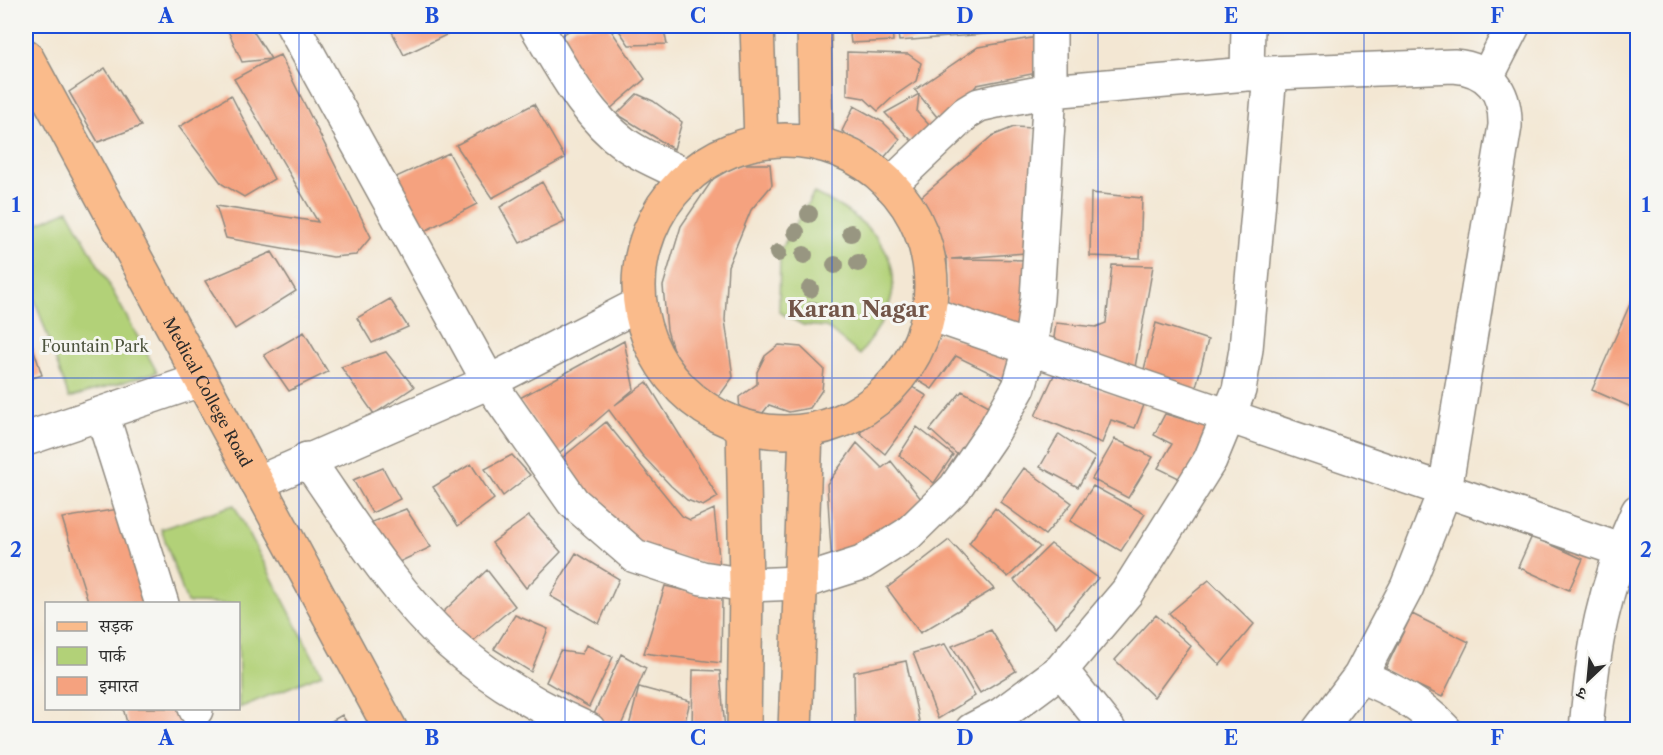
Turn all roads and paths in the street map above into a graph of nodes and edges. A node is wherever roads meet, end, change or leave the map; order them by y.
1 (293, 26) edge
2 (536, 26) edge
3 (757, 26) edge
4 (814, 26) edge
5 (1050, 26) edge
6 (1248, 26) edge
7 (1513, 26) edge
8 (26, 56) edge
9 (1258, 74) junction
10 (1487, 77) junction
11 (1050, 91) junction
12 (761, 141) junction
13 (816, 143) junction
14 (687, 176) junction
15 (890, 185) junction
16 (636, 306) junction
17 (930, 314) junction
18 (1030, 349) junction
19 (200, 380) junction
20 (489, 382) junction
21 (102, 414) junction
22 (1230, 417) junction
23 (743, 427) junction
24 (806, 431) junction
25 (26, 439) edge
26 (307, 459) junction
27 (257, 483) junction
28 (1445, 490) junction
29 (1638, 511) edge
30 (1629, 553) edge
31 (799, 583) junction
32 (746, 585) junction
33 (162, 602) edge
34 (1061, 670) junction
35 (1360, 676) junction
36 (391, 729) edge
37 (589, 729) edge
38 (744, 729) edge
39 (795, 729) edge
40 (972, 729) edge
41 (1108, 729) edge
42 (1319, 729) edge
43 (1446, 729) edge
44 (1586, 729) edge

1 - 20 street
2 - 14 street
3 - 12 main road
4 - 13 main road
5 - 11 street
6 - 9 street
7 - 10 street
8 - 19 main road, Medical College Road
9 - 10 street
9 - 11 street
9 - 22 street
10 - 28 street
11 - 15 street
11 - 18 street
12 - 13 main road
12 - 14 main road
13 - 15 main road
14 - 16 main road
15 - 17 main road
16 - 20 street
16 - 23 main road
17 - 18 street
17 - 24 main road
18 - 22 street
18 - 31 street
19 - 21 street
19 - 27 main road, Medical College Road
20 - 26 street
20 - 32 street
21 - 25 street
21 - 33 street
22 - 28 street
22 - 34 street
23 - 24 main road
23 - 32 main road
24 - 31 main road
26 - 27 street
26 - 37 street
27 - 36 main road, Medical College Road
28 - 30 street
28 - 35 street
29 - 30 street
30 - 44 street
31 - 32 street
31 - 39 main road
32 - 38 main road
34 - 40 street
34 - 41 street
35 - 42 street
35 - 43 street

